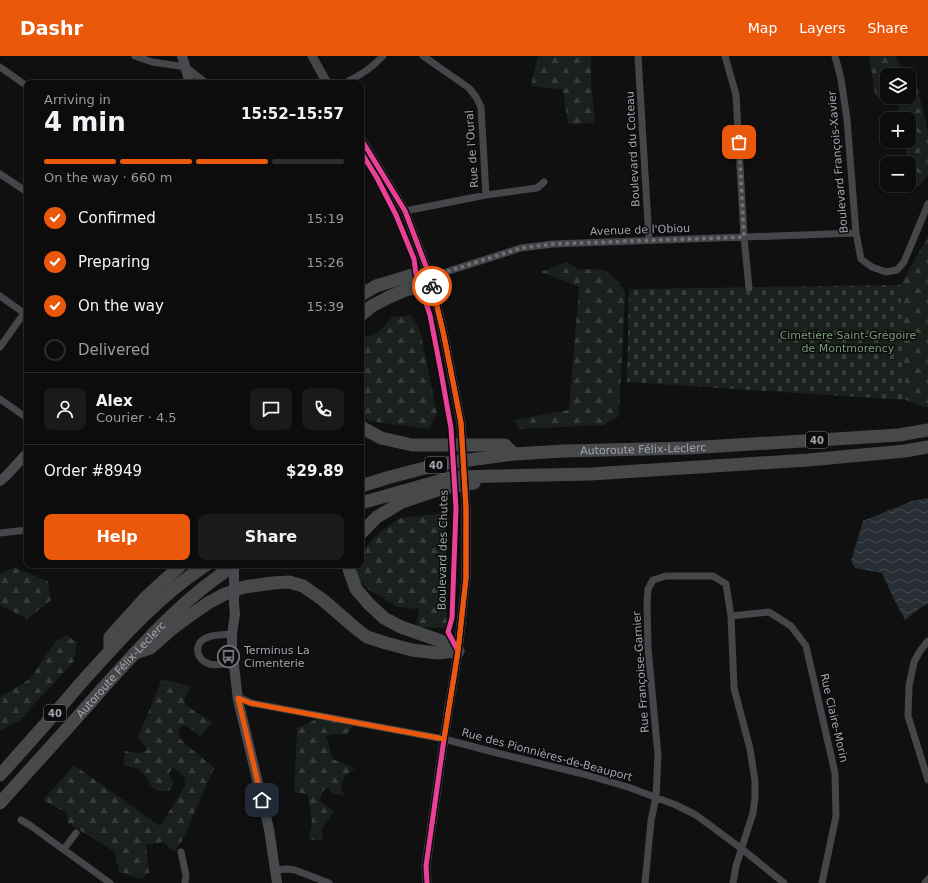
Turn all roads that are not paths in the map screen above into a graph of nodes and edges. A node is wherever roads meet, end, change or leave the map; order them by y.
1 (135, 56) edge
2 (182, 56) edge
3 (312, 56) edge
4 (383, 56) edge
5 (423, 56) edge
6 (638, 56) edge
7 (725, 56) edge
8 (835, 56) edge
9 (0, 67) edge
10 (186, 67) junction
11 (189, 80) edge
12 (202, 80) edge
13 (325, 80) edge
14 (350, 80) edge
15 (24, 84) edge
16 (364, 144) edge
17 (0, 174) edge
18 (544, 182) dead end
19 (24, 190) edge
20 (486, 195) junction
21 (928, 204) edge
22 (405, 211) junction
23 (856, 233) junction
24 (744, 237) junction
25 (649, 240) junction
26 (430, 277) junction
27 (749, 288) dead end
28 (364, 293) edge
29 (0, 296) edge
30 (24, 310) edge
31 (364, 313) edge
32 (24, 314) edge
33 (0, 347) edge
34 (0, 399) edge
35 (24, 416) edge
36 (364, 429) edge
37 (928, 430) edge
38 (928, 447) edge
39 (514, 454) junction
40 (24, 456) edge
41 (517, 476) junction
42 (0, 481) edge
43 (364, 485) edge
44 (364, 502) edge
45 (24, 530) edge
46 (364, 530) edge
47 (0, 532) edge
48 (178, 568) edge
49 (202, 568) edge
50 (230, 568) edge
51 (235, 568) edge
52 (349, 568) edge
53 (731, 616) junction
54 (232, 634) junction
55 (928, 642) edge
56 (110, 650) junction
57 (458, 651) junction
58 (135, 653) junction
59 (234, 664) junction
60 (238, 698) junction
61 (444, 739) junction
62 (0, 776) edge
63 (928, 780) edge
64 (656, 797) junction
65 (0, 803) edge
66 (21, 820) dead end
67 (76, 833) dead end
68 (64, 849) junction
69 (742, 849) junction
70 (181, 852) dead end
71 (275, 870) junction
72 (928, 879) edge
73 (110, 883) edge
74 (185, 883) edge
75 (277, 883) edge
76 (329, 883) edge
77 (426, 883) edge
78 (645, 883) edge
79 (733, 883) edge
80 (784, 883) edge
81 (822, 883) edge
82 (924, 883) edge

1 - 10 street
2 - 10 main road
3 - 13 street
4 - 14 street
5 - 20 street, Rue de l'Oural
6 - 25 street, Boulevard du Coteau
7 - 24 street
8 - 23 street, Boulevard François-Xavier
9 - 15 street
10 - 11 main road
10 - 12 street
16 - 22 street, Boulevard des Chutes
17 - 19 street
18 - 20 street
20 - 22 street
21 - 23 street, Boulevard François-Xavier
22 - 26 street, Boulevard des Chutes
23 - 24 street, Avenue de l'Obiou
24 - 25 street, Avenue de l'Obiou
24 - 27 street
25 - 26 street, Avenue de l'Obiou
26 - 28 highway
26 - 31 highway
26 - 57 street, Boulevard des Chutes, bridge
29 - 30 street
32 - 33 street
34 - 35 street
36 - 39 highway
37 - 39 highway, Autoroute Félix-Leclerc / 40
38 - 41 highway, Autoroute Félix-Leclerc / 40
39 - 43 highway, Autoroute Félix-Leclerc / 40
40 - 42 main road
41 - 44 highway, Autoroute Félix-Leclerc / 40
41 - 46 highway
45 - 47 street
48 - 56 highway
49 - 56 highway, Autoroute Félix-Leclerc / 40
50 - 58 highway, Autoroute Félix-Leclerc / 40
51 - 54 main road, bridge
52 - 57 highway
53 - 64 street, Rue Françoise-Garnier
53 - 69 street, Rue Françoise-Garnier
53 - 81 street, Rue Claire-Morin
54 - 59 main road
54 - 59 street
55 - 63 street
56 - 62 highway, Autoroute Félix-Leclerc / 40
57 - 58 highway
57 - 61 street, Boulevard des Chutes
58 - 65 highway, Autoroute Félix-Leclerc / 40
59 - 60 main road
60 - 61 street, Rue des Pionnières-de-Beauport
60 - 71 main road
61 - 64 street, Rue des Pionnières-de-Beauport
61 - 77 street, Boulevard des Chutes
64 - 69 street, Rue des Pionnières-de-Beauport
64 - 78 street, Rue Françoise-Garnier
66 - 68 street
67 - 68 street
68 - 73 street
69 - 79 street, Rue Françoise-Garnier
69 - 80 street, Rue des Pionnières-de-Beauport
70 - 74 street
71 - 75 main road
71 - 76 street
72 - 82 street

